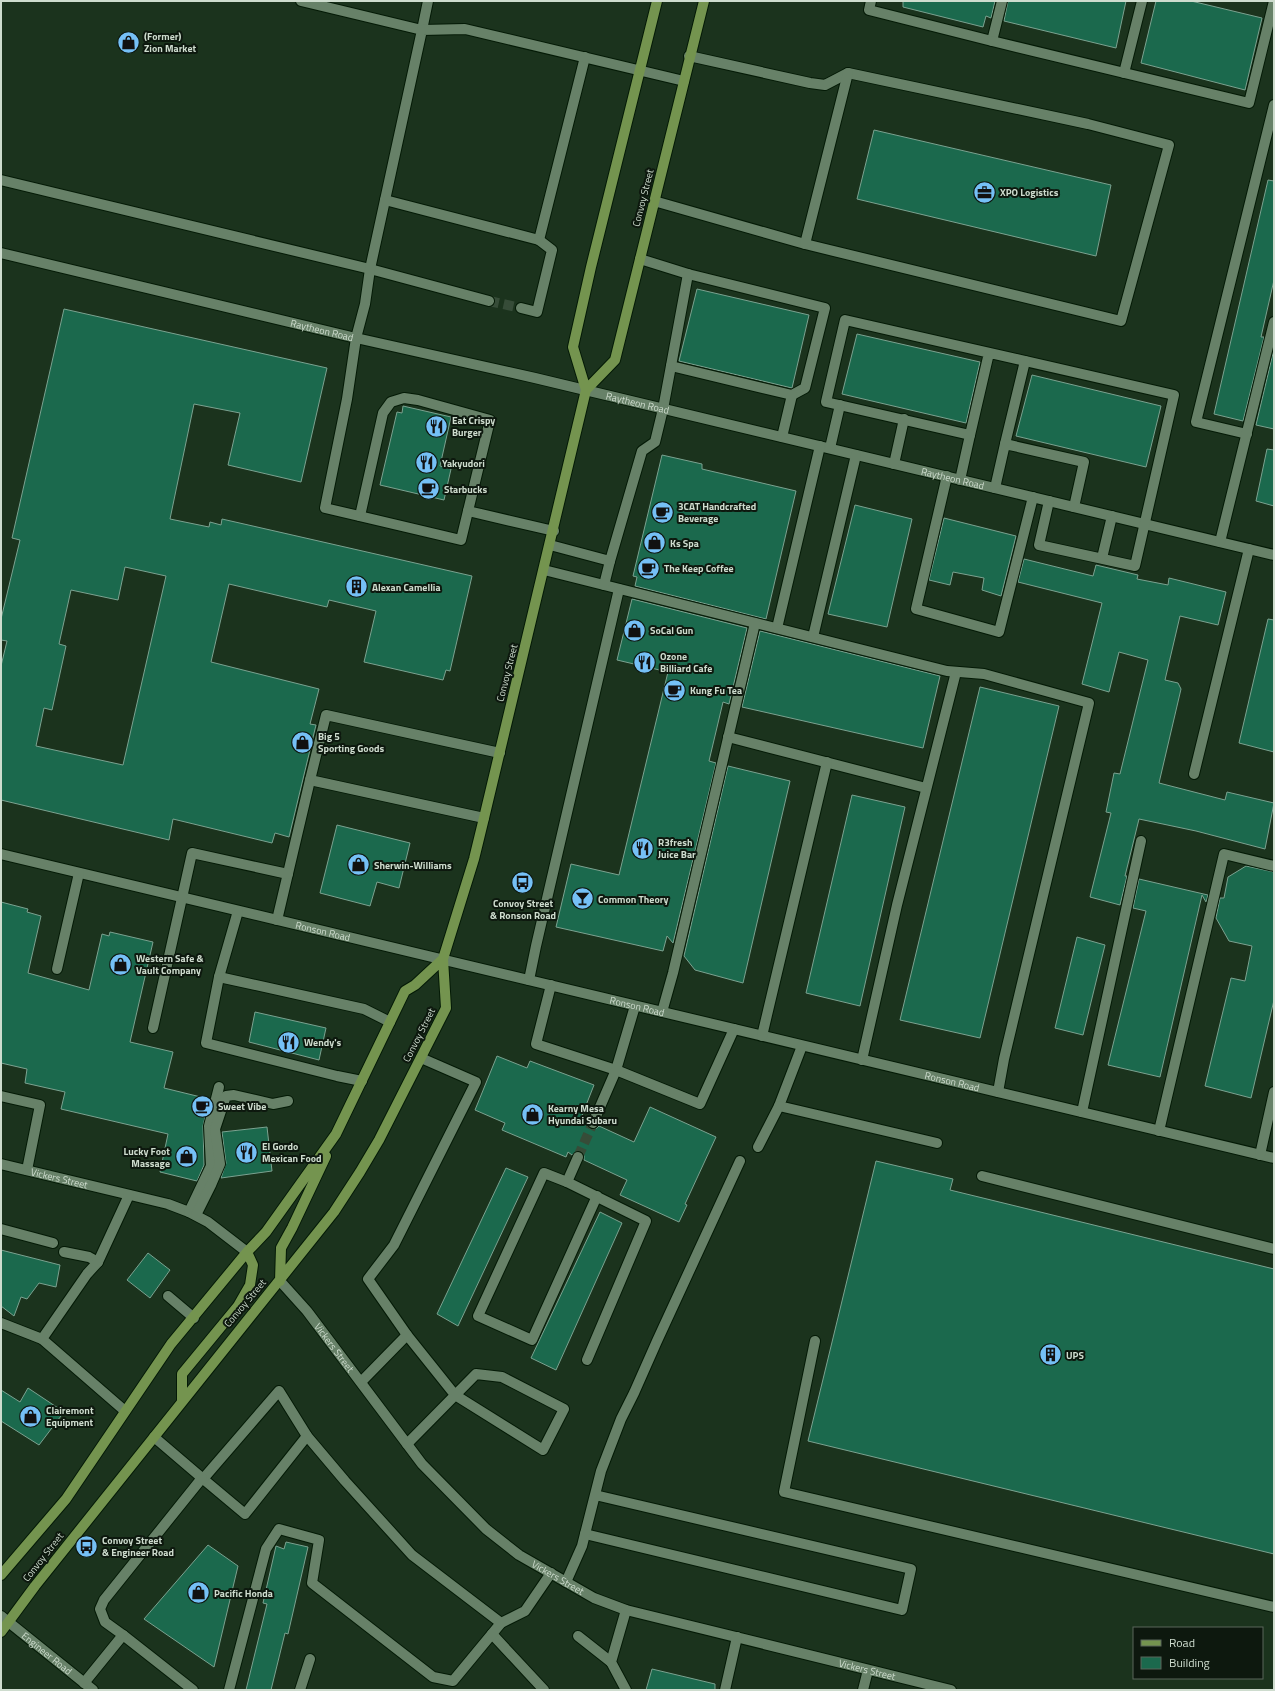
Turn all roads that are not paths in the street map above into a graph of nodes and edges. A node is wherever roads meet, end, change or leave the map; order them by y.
1 (301, 1) edge
2 (428, 1) edge
3 (657, 1) edge
4 (704, 1) edge
5 (871, 1) edge
6 (1002, 1) edge
7 (1142, 1) edge
8 (1274, 1) edge
9 (422, 30) junction
10 (992, 41) junction
11 (690, 56) junction
12 (585, 57) junction
13 (640, 70) junction
14 (848, 73) junction
15 (1124, 73) junction
16 (684, 81) junction
17 (1274, 105) edge
18 (1, 180) edge
19 (386, 200) junction
20 (654, 201) junction
21 (539, 240) junction
22 (805, 244) junction
23 (1, 253) edge
24 (640, 259) junction
25 (370, 269) junction
26 (688, 274) junction
27 (489, 301) tunnel mouth
28 (521, 308) tunnel mouth
29 (1274, 322) edge
30 (356, 338) junction
31 (989, 353) junction
32 (1024, 361) junction
33 (671, 366) junction
34 (586, 390) junction
35 (792, 395) junction
36 (840, 405) junction
37 (663, 409) junction
38 (904, 419) junction
39 (1247, 434) junction
40 (970, 435) junction
41 (782, 437) junction
42 (1005, 444) junction
43 (825, 447) junction
44 (856, 455) junction
45 (894, 464) junction
46 (947, 476) junction
47 (960, 480) junction
48 (995, 488) junction
49 (1033, 497) junction
50 (1049, 501) junction
51 (1074, 507) junction
52 (468, 510) junction
53 (360, 516) junction
54 (1112, 516) junction
55 (1144, 524) junction
56 (554, 530) junction
57 (1220, 542) junction
58 (550, 545) junction
59 (1249, 549) junction
60 (1274, 555) edge
61 (1102, 558) junction
62 (610, 561) junction
63 (544, 570) junction
64 (604, 585) junction
65 (620, 589) junction
66 (755, 623) junction
67 (777, 628) junction
68 (813, 637) junction
69 (956, 672) junction
70 (728, 737) junction
71 (500, 753) junction
72 (827, 762) junction
73 (1194, 774) dead end
74 (310, 780) junction
75 (926, 788) junction
76 (484, 818) junction
77 (1141, 841) dead end
78 (1, 854) edge
79 (1274, 866) edge
80 (79, 873) junction
81 (288, 874) junction
82 (181, 897) junction
83 (238, 910) junction
84 (277, 920) junction
85 (443, 959) junction
86 (57, 969) dead end
87 (219, 977) junction
88 (529, 980) junction
89 (551, 985) junction
90 (635, 1006) junction
91 (662, 1012) junction
92 (390, 1022) junction
93 (153, 1028) dead end
94 (734, 1029) junction
95 (762, 1036) junction
96 (802, 1046) junction
97 (421, 1058) junction
98 (862, 1060) junction
99 (616, 1070) junction
100 (362, 1081) junction
101 (219, 1087) dead end
102 (998, 1092) junction
103 (1274, 1092) edge
104 (1, 1096) edge
105 (288, 1101) dead end
106 (779, 1106) junction
107 (1082, 1112) junction
108 (592, 1123) tunnel mouth
109 (1159, 1131) junction
110 (336, 1134) junction
111 (937, 1143) dead end
112 (758, 1147) dead end
113 (1260, 1155) junction
114 (578, 1157) tunnel mouth
115 (1274, 1158) edge
116 (740, 1161) dead end
117 (1, 1164) edge
118 (27, 1170) junction
119 (982, 1176) dead end
120 (567, 1182) junction
121 (129, 1194) junction
122 (597, 1196) junction
123 (192, 1213) junction
124 (1, 1229) edge
125 (53, 1243) dead end
126 (1274, 1249) edge
127 (64, 1252) dead end
128 (247, 1252) junction
129 (98, 1262) junction
130 (280, 1281) junction
131 (168, 1296) dead end
132 (194, 1318) junction
133 (1, 1323) edge
134 (407, 1335) junction
135 (42, 1339) junction
136 (815, 1341) dead end
137 (587, 1360) dead end
138 (361, 1382) junction
139 (455, 1396) junction
140 (182, 1402) junction
141 (125, 1411) junction
142 (154, 1436) junction
143 (307, 1436) junction
144 (407, 1444) junction
145 (203, 1478) junction
146 (595, 1496) junction
147 (585, 1534) junction
148 (551, 1574) junction
149 (1, 1575) edge
150 (566, 1582) junction
151 (1274, 1607) edge
152 (626, 1610) junction
153 (5, 1619) edge
154 (501, 1622) junction
155 (1, 1632) edge
156 (492, 1634) junction
157 (123, 1635) junction
158 (578, 1636) dead end
159 (737, 1637) junction
160 (310, 1659) dead end
161 (611, 1662) junction
162 (868, 1670) junction
163 (84, 1683) junction
164 (93, 1690) edge
165 (193, 1690) edge
166 (229, 1690) edge
167 (300, 1690) edge
168 (544, 1690) edge
169 (626, 1690) edge
170 (725, 1690) edge
171 (863, 1690) edge
172 (951, 1690) edge

1 - 9 street
2 - 9 street
3 - 13 main road, Convoy Street
4 - 11 main road, Convoy Street
5 - 10 street
6 - 10 street
7 - 15 street
8 - 15 street
9 - 12 street
9 - 19 street
10 - 15 street
11 - 14 street
11 - 16 main road, Convoy Street
12 - 13 street
12 - 21 street
13 - 16 street
13 - 34 main road, Convoy Street
14 - 22 street
14 - 22 street
16 - 20 main road, Convoy Street
17 - 39 street
18 - 25 street
19 - 21 street
19 - 25 street
20 - 22 street
20 - 24 main road, Convoy Street
21 - 28 street
23 - 30 street, Raytheon Road
24 - 26 street
24 - 34 main road, Convoy Street
25 - 27 street
25 - 30 street
26 - 33 street
26 - 35 street
29 - 39 street
30 - 34 street, Raytheon Road
30 - 53 street
31 - 32 street
31 - 36 street
31 - 40 street
32 - 42 street
32 - 55 street
33 - 35 street
33 - 37 street
34 - 37 street, Raytheon Road
34 - 56 main road, Convoy Street
35 - 41 street
36 - 38 street
36 - 43 street
37 - 41 street, Raytheon Road
37 - 62 street
38 - 40 street
38 - 45 street
39 - 57 street
40 - 47 street
41 - 43 street, Raytheon Road
42 - 48 street
42 - 51 street
43 - 44 street, Raytheon Road
43 - 67 street
44 - 45 street, Raytheon Road
44 - 68 street
45 - 46 street, Raytheon Road
46 - 47 street, Raytheon Road
46 - 49 street
47 - 48 street, Raytheon Road
48 - 49 street, Raytheon Road
49 - 50 street, Raytheon Road
50 - 51 street, Raytheon Road
50 - 61 street
51 - 54 street, Raytheon Road
52 - 53 street
52 - 53 street
52 - 56 street
54 - 55 street, Raytheon Road
54 - 61 street
55 - 57 street, Raytheon Road
55 - 61 street
56 - 58 main road, Convoy Street
57 - 59 street, Raytheon Road
58 - 62 street
58 - 63 main road, Convoy Street
59 - 60 street, Raytheon Road
59 - 73 street
62 - 64 street
63 - 64 street
63 - 71 main road, Convoy Street
64 - 65 street
65 - 66 street
65 - 88 street
66 - 67 street
66 - 70 street
67 - 68 street
68 - 69 street
69 - 75 street
69 - 102 street
70 - 72 street
70 - 91 street
71 - 74 street
71 - 76 main road, Convoy Street
72 - 75 street
72 - 95 street
74 - 76 street
74 - 81 street
75 - 98 street
76 - 85 main road, Convoy Street
77 - 107 street
78 - 80 street, Ronson Road
79 - 109 street
80 - 82 street, Ronson Road
80 - 86 street
81 - 82 street
81 - 84 street
82 - 83 street, Ronson Road
82 - 93 street
83 - 84 street, Ronson Road
83 - 87 street
84 - 85 street, Ronson Road
85 - 88 street, Ronson Road
85 - 92 main road, Convoy Street
85 - 97 main road, Convoy Street
87 - 92 street
87 - 100 street
88 - 89 street, Ronson Road
89 - 90 street, Ronson Road
89 - 99 street
90 - 91 street, Ronson Road
90 - 99 street
91 - 94 street, Ronson Road
92 - 100 main road, Convoy Street
94 - 95 street, Ronson Road
94 - 99 street
95 - 96 street, Ronson Road
96 - 98 street, Ronson Road
96 - 106 street
97 - 130 main road, Convoy Street
97 - 134 street
98 - 102 street, Ronson Road
99 - 108 street
100 - 110 main road, Convoy Street
101 - 123 street
102 - 107 street, Ronson Road
103 - 113 street
104 - 118 street
105 - 123 street
106 - 111 street
106 - 112 street
107 - 109 street, Ronson Road
109 - 113 street, Ronson Road
110 - 128 main road, Convoy Street
110 - 130 main road
113 - 115 street, Ronson Road
114 - 120 street
116 - 146 street
117 - 118 street, Vickers Street
118 - 121 street, Vickers Street
119 - 126 street
120 - 122 street
120 - 122 street
121 - 123 street, Vickers Street
121 - 129 street
122 - 137 street
123 - 128 street, Vickers Street
124 - 125 street
127 - 129 street
128 - 132 main road, Convoy Street
128 - 140 main road
129 - 135 street
130 - 138 street, Vickers Street
130 - 140 main road, Convoy Street
131 - 132 street
132 - 141 main road, Convoy Street
133 - 135 street
134 - 138 street
134 - 139 street
135 - 141 street
136 - 151 street
138 - 144 street, Vickers Street
139 - 139 street
139 - 144 street
140 - 142 main road, Convoy Street
141 - 149 main road, Convoy Street
142 - 145 street
142 - 153 main road, Convoy Street
143 - 145 street
143 - 145 street
143 - 154 street
144 - 148 street, Vickers Street
145 - 157 street
146 - 147 street
146 - 147 street
147 - 150 street
148 - 150 street, Vickers Street
148 - 154 street
150 - 152 street, Vickers Street
152 - 159 street, Vickers Street
152 - 161 street
153 - 155 main road, Convoy Street
153 - 163 street, Engineer Road
154 - 156 street
156 - 166 street
156 - 168 street
157 - 163 street
157 - 165 street
158 - 161 street
159 - 162 street, Vickers Street
159 - 170 street
160 - 167 street
161 - 169 street
162 - 171 street
162 - 172 street, Vickers Street
163 - 164 street, Engineer Road

